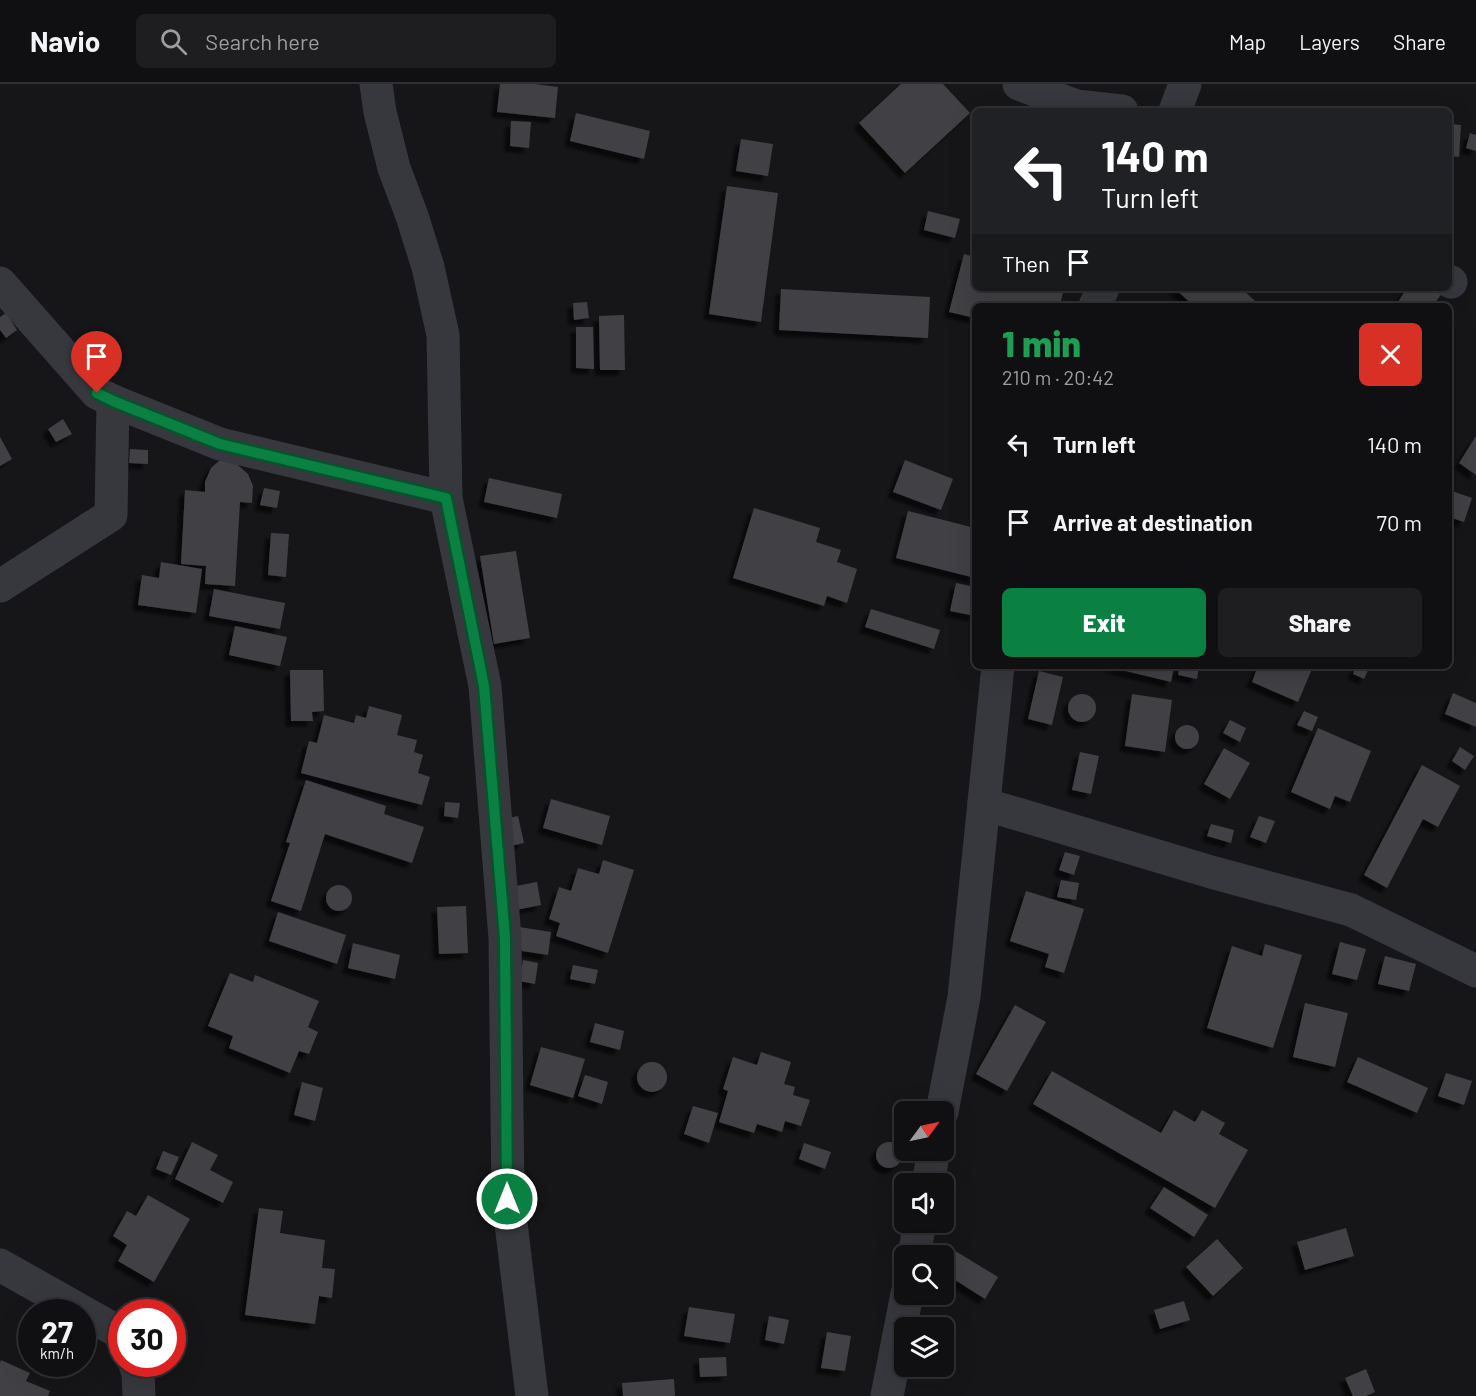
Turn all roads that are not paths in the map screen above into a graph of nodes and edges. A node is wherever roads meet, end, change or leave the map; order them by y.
1 (376, 84) edge
2 (1019, 84) edge
3 (1185, 84) edge
4 (1094, 108) edge
5 (1176, 108) edge
6 (1, 287) edge
7 (113, 401) junction
8 (446, 498) junction
9 (0, 586) edge
10 (998, 669) edge
11 (984, 804) junction
12 (1476, 971) edge
13 (944, 1101) edge
14 (0, 1265) edge
15 (904, 1305) edge
16 (108, 1326) edge
17 (138, 1377) edge
18 (139, 1396) edge
19 (532, 1396) edge
20 (887, 1396) edge

1 - 8 street
2 - 4 street
3 - 5 street
6 - 7 street
7 - 8 street
7 - 9 street
8 - 19 street
10 - 11 street
11 - 12 street
11 - 13 street
14 - 16 street
15 - 20 street
17 - 18 street

